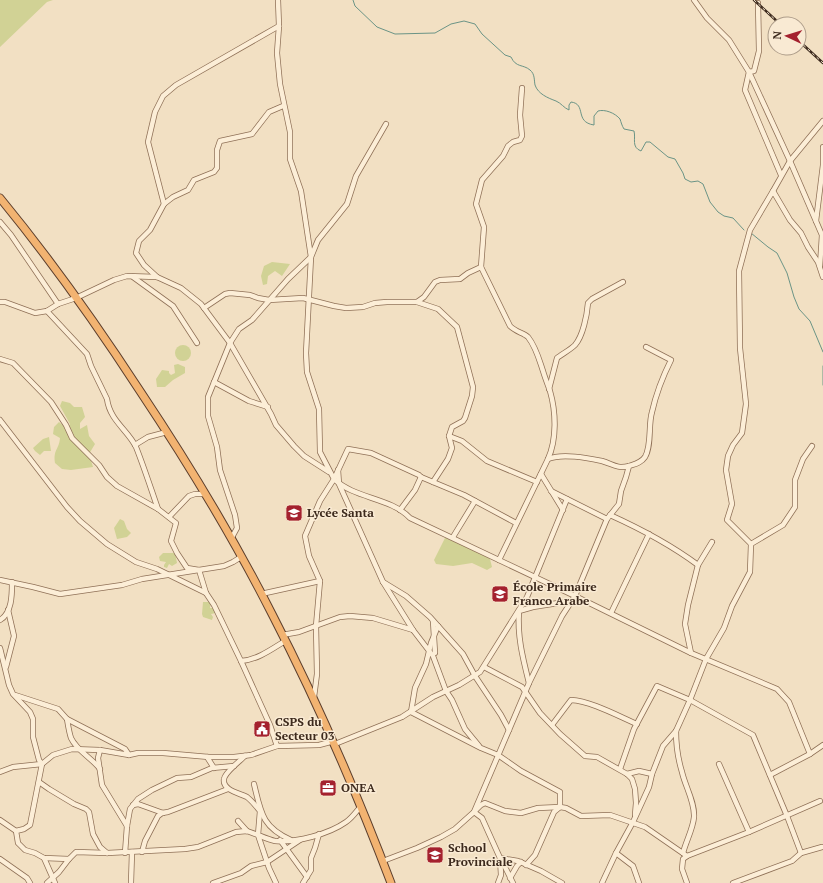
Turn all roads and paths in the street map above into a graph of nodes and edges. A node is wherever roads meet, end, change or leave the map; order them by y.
1 (278, 0) edge
2 (694, 0) edge
3 (758, 4) dead end
4 (279, 26) junction
5 (749, 72) junction
6 (522, 88) dead end
7 (283, 106) junction
8 (823, 121) edge
9 (386, 124) dead end
10 (823, 147) edge
11 (790, 161) junction
12 (781, 175) junction
13 (773, 191) junction
14 (0, 198) edge
15 (164, 204) junction
16 (816, 220) junction
17 (0, 222) edge
18 (311, 258) junction
19 (481, 267) junction
20 (820, 269) junction
21 (132, 276) junction
22 (157, 277) junction
23 (823, 277) edge
24 (623, 282) dead end
25 (76, 298) junction
26 (310, 299) junction
27 (269, 300) junction
28 (0, 302) edge
29 (417, 302) junction
30 (58, 304) junction
31 (204, 308) junction
32 (47, 311) junction
33 (197, 343) dead end
34 (230, 343) junction
35 (646, 347) dead end
36 (0, 359) edge
37 (214, 382) junction
38 (549, 389) junction
39 (268, 407) junction
40 (0, 420) edge
41 (167, 432) junction
42 (449, 436) junction
43 (135, 445) junction
44 (812, 446) dead end
45 (548, 459) junction
46 (629, 466) junction
47 (338, 468) junction
48 (329, 472) junction
49 (541, 474) junction
50 (421, 477) junction
51 (334, 479) junction
52 (433, 482) junction
53 (537, 482) junction
54 (339, 484) junction
55 (551, 491) junction
56 (205, 494) junction
57 (568, 499) junction
58 (475, 501) junction
59 (158, 509) junction
60 (400, 510) junction
61 (563, 510) junction
62 (169, 516) junction
63 (608, 517) junction
64 (516, 523) junction
65 (649, 534) junction
66 (453, 538) junction
67 (231, 539) junction
68 (712, 542) dead end
69 (751, 544) junction
70 (241, 557) junction
71 (499, 560) junction
72 (698, 565) junction
73 (199, 570) junction
74 (168, 575) junction
75 (534, 577) junction
76 (0, 580) edge
77 (320, 581) junction
78 (12, 582) junction
79 (384, 582) junction
80 (206, 593) junction
81 (261, 594) junction
82 (575, 596) junction
83 (571, 601) junction
84 (8, 610) junction
85 (519, 611) junction
86 (611, 613) junction
87 (0, 620) edge
88 (433, 620) junction
89 (316, 626) junction
90 (438, 626) junction
91 (413, 630) junction
92 (434, 636) junction
93 (284, 638) junction
94 (0, 648) edge
95 (429, 650) junction
96 (435, 653) dead end
97 (691, 653) junction
98 (706, 659) junction
99 (241, 662) junction
100 (484, 667) junction
101 (5, 668) junction
102 (475, 676) junction
103 (529, 684) junction
104 (446, 691) junction
105 (526, 692) junction
106 (14, 694) junction
107 (314, 699) junction
108 (690, 700) junction
109 (411, 712) junction
110 (67, 719) junction
111 (637, 724) junction
112 (552, 725) junction
113 (509, 730) junction
114 (676, 731) junction
115 (334, 742) junction
116 (823, 745) edge
117 (277, 746) junction
118 (481, 748) junction
119 (80, 750) junction
120 (100, 750) junction
121 (129, 754) junction
122 (810, 754) junction
123 (246, 755) junction
124 (498, 755) junction
125 (207, 757) junction
126 (42, 764) junction
127 (718, 764) dead end
128 (234, 766) junction
129 (214, 768) junction
130 (100, 769) junction
131 (620, 769) junction
132 (0, 772) edge
133 (627, 774) junction
134 (652, 774) junction
135 (770, 774) junction
136 (39, 782) junction
137 (254, 784) dead end
138 (228, 789) junction
139 (820, 800) dead end
140 (133, 805) junction
141 (361, 806) junction
142 (560, 807) junction
143 (260, 811) junction
144 (474, 812) junction
145 (163, 813) junction
146 (787, 816) junction
147 (0, 820) edge
148 (238, 821) dead end
149 (634, 821) junction
150 (127, 826) junction
151 (272, 829) junction
152 (16, 831) junction
153 (247, 831) junction
154 (749, 832) junction
155 (258, 834) junction
156 (319, 834) junction
157 (301, 839) junction
158 (293, 840) junction
159 (280, 841) junction
160 (822, 847) dead end
161 (287, 849) junction
162 (132, 852) junction
163 (142, 852) junction
164 (108, 853) junction
165 (125, 853) junction
166 (616, 853) junction
167 (801, 853) junction
168 (685, 854) junction
169 (265, 856) junction
170 (44, 858) junction
171 (274, 858) junction
172 (500, 858) junction
173 (0, 859) edge
174 (69, 859) junction
175 (383, 861) junction
176 (267, 862) junction
177 (523, 864) junction
178 (59, 872) junction
179 (54, 878) junction
180 (307, 878) junction
181 (510, 878) junction
182 (744, 881) edge
183 (30, 883) edge
184 (47, 883) edge
185 (56, 883) edge
186 (131, 883) edge
187 (213, 883) edge
188 (276, 883) edge
189 (303, 883) edge
190 (392, 883) edge
191 (498, 883) edge
192 (513, 883) edge
193 (562, 883) edge
194 (602, 883) edge
195 (639, 883) edge
196 (687, 883) edge
197 (733, 883) edge

1 - 4 street
2 - 5 street
3 - 5 street
4 - 7 street
4 - 15 street
5 - 11 street
5 - 12 street
6 - 19 street
7 - 15 street
7 - 18 street
8 - 11 street
9 - 18 street
10 - 16 street
11 - 12 street
11 - 16 street
12 - 13 street
13 - 20 street
13 - 69 street
14 - 25 highway
15 - 22 street
16 - 20 street
17 - 30 street
18 - 26 street
18 - 27 street
19 - 29 street
19 - 38 street
20 - 23 street
21 - 22 street
21 - 25 street
21 - 33 street
22 - 31 street
24 - 38 street
25 - 30 street
25 - 41 highway
26 - 27 street
26 - 29 street
26 - 48 street
27 - 31 street
27 - 34 street
28 - 32 street
29 - 42 street
30 - 32 street
31 - 34 street
32 - 43 street
34 - 37 street
34 - 39 street
35 - 46 street
36 - 59 street
37 - 39 street
37 - 67 street
38 - 45 street
39 - 48 street
40 - 74 street
41 - 43 street
41 - 56 highway
42 - 52 street
42 - 53 street
43 - 59 street
44 - 69 street
45 - 46 street
45 - 49 street
46 - 63 street
47 - 50 street
47 - 51 street
47 - 54 street
48 - 51 street
49 - 53 street
49 - 55 street
50 - 52 street
50 - 60 street
51 - 54 street
51 - 77 street
52 - 58 street
53 - 64 street
54 - 60 street
54 - 79 street
55 - 57 street
55 - 61 street
56 - 62 street
56 - 67 highway
57 - 61 street
57 - 63 street
58 - 64 street
58 - 66 street
59 - 62 street
60 - 66 street
61 - 75 street
62 - 73 street
63 - 65 street
63 - 82 street
64 - 71 street
65 - 72 street
65 - 86 street
66 - 71 street
67 - 70 highway
68 - 72 street
69 - 98 street
70 - 73 street
70 - 81 highway
71 - 75 street
72 - 97 street
73 - 74 street
73 - 80 street
74 - 78 street
74 - 80 street
75 - 82 street
75 - 85 street
76 - 78 street
77 - 81 street
77 - 89 street
78 - 84 street
79 - 88 street
79 - 91 street
80 - 99 street
81 - 93 highway
82 - 83 street
82 - 86 street
83 - 85 street
83 - 103 street
84 - 87 street
84 - 101 street
85 - 100 street
85 - 103 street
86 - 97 street
88 - 90 street
88 - 92 street
89 - 91 street
89 - 93 street
89 - 107 street
90 - 92 street
90 - 102 street
91 - 95 street
92 - 95 street
92 - 96 street
93 - 99 street
93 - 107 highway
94 - 101 street
95 - 104 street
95 - 109 street
97 - 98 street
98 - 108 street
98 - 122 street
99 - 117 street
100 - 102 street
100 - 105 street
101 - 106 street
102 - 104 street
102 - 113 street
103 - 105 street
104 - 109 street
104 - 118 street
105 - 112 street
105 - 113 street
106 - 110 street
106 - 126 street
107 - 115 highway
108 - 111 street
108 - 114 street
108 - 135 street
109 - 115 street
109 - 118 street
110 - 119 street
110 - 121 street
111 - 112 street
111 - 131 street
112 - 131 street
113 - 124 street
114 - 134 street
114 - 168 street
115 - 117 street
115 - 141 highway
116 - 122 street
117 - 123 street
118 - 124 street
119 - 120 street
119 - 126 street
119 - 130 street
120 - 121 street
120 - 130 street
121 - 125 street
122 - 135 street
123 - 125 street
123 - 128 street
124 - 142 street
124 - 144 street
125 - 129 street
126 - 132 street
126 - 136 street
127 - 154 street
128 - 129 street
128 - 138 street
129 - 140 street
130 - 150 street
131 - 133 street
133 - 134 street
133 - 149 street
134 - 149 street
135 - 146 street
136 - 152 street
136 - 164 street
137 - 143 street
138 - 143 street
138 - 145 street
139 - 146 street
140 - 145 street
140 - 150 street
141 - 156 street
141 - 175 highway
142 - 144 street
142 - 149 street
142 - 177 street
143 - 151 street
143 - 155 street
144 - 172 street
144 - 175 street
145 - 163 street
146 - 154 street
146 - 167 street
147 - 152 street
148 - 153 street
149 - 166 street
149 - 168 street
150 - 165 street
151 - 158 street
151 - 159 street
152 - 170 street
153 - 155 street
153 - 163 street
154 - 168 street
155 - 159 street
155 - 169 street
156 - 157 street
156 - 180 street
157 - 158 street
157 - 161 street
158 - 159 street
159 - 161 street
160 - 167 street
161 - 171 street
161 - 180 street
162 - 163 street
162 - 165 street
162 - 186 street
164 - 165 street
164 - 174 street
166 - 194 street
166 - 195 street
167 - 182 street
168 - 196 street
169 - 171 street
169 - 176 street
170 - 174 street
170 - 179 street
171 - 176 street
172 - 177 street
172 - 181 street
172 - 191 street
173 - 183 street
174 - 178 street
175 - 190 highway
176 - 187 street
176 - 188 street
177 - 181 street
177 - 193 street
178 - 179 street
178 - 185 street
179 - 184 street
179 - 185 street
180 - 189 street
181 - 192 street
182 - 197 street

